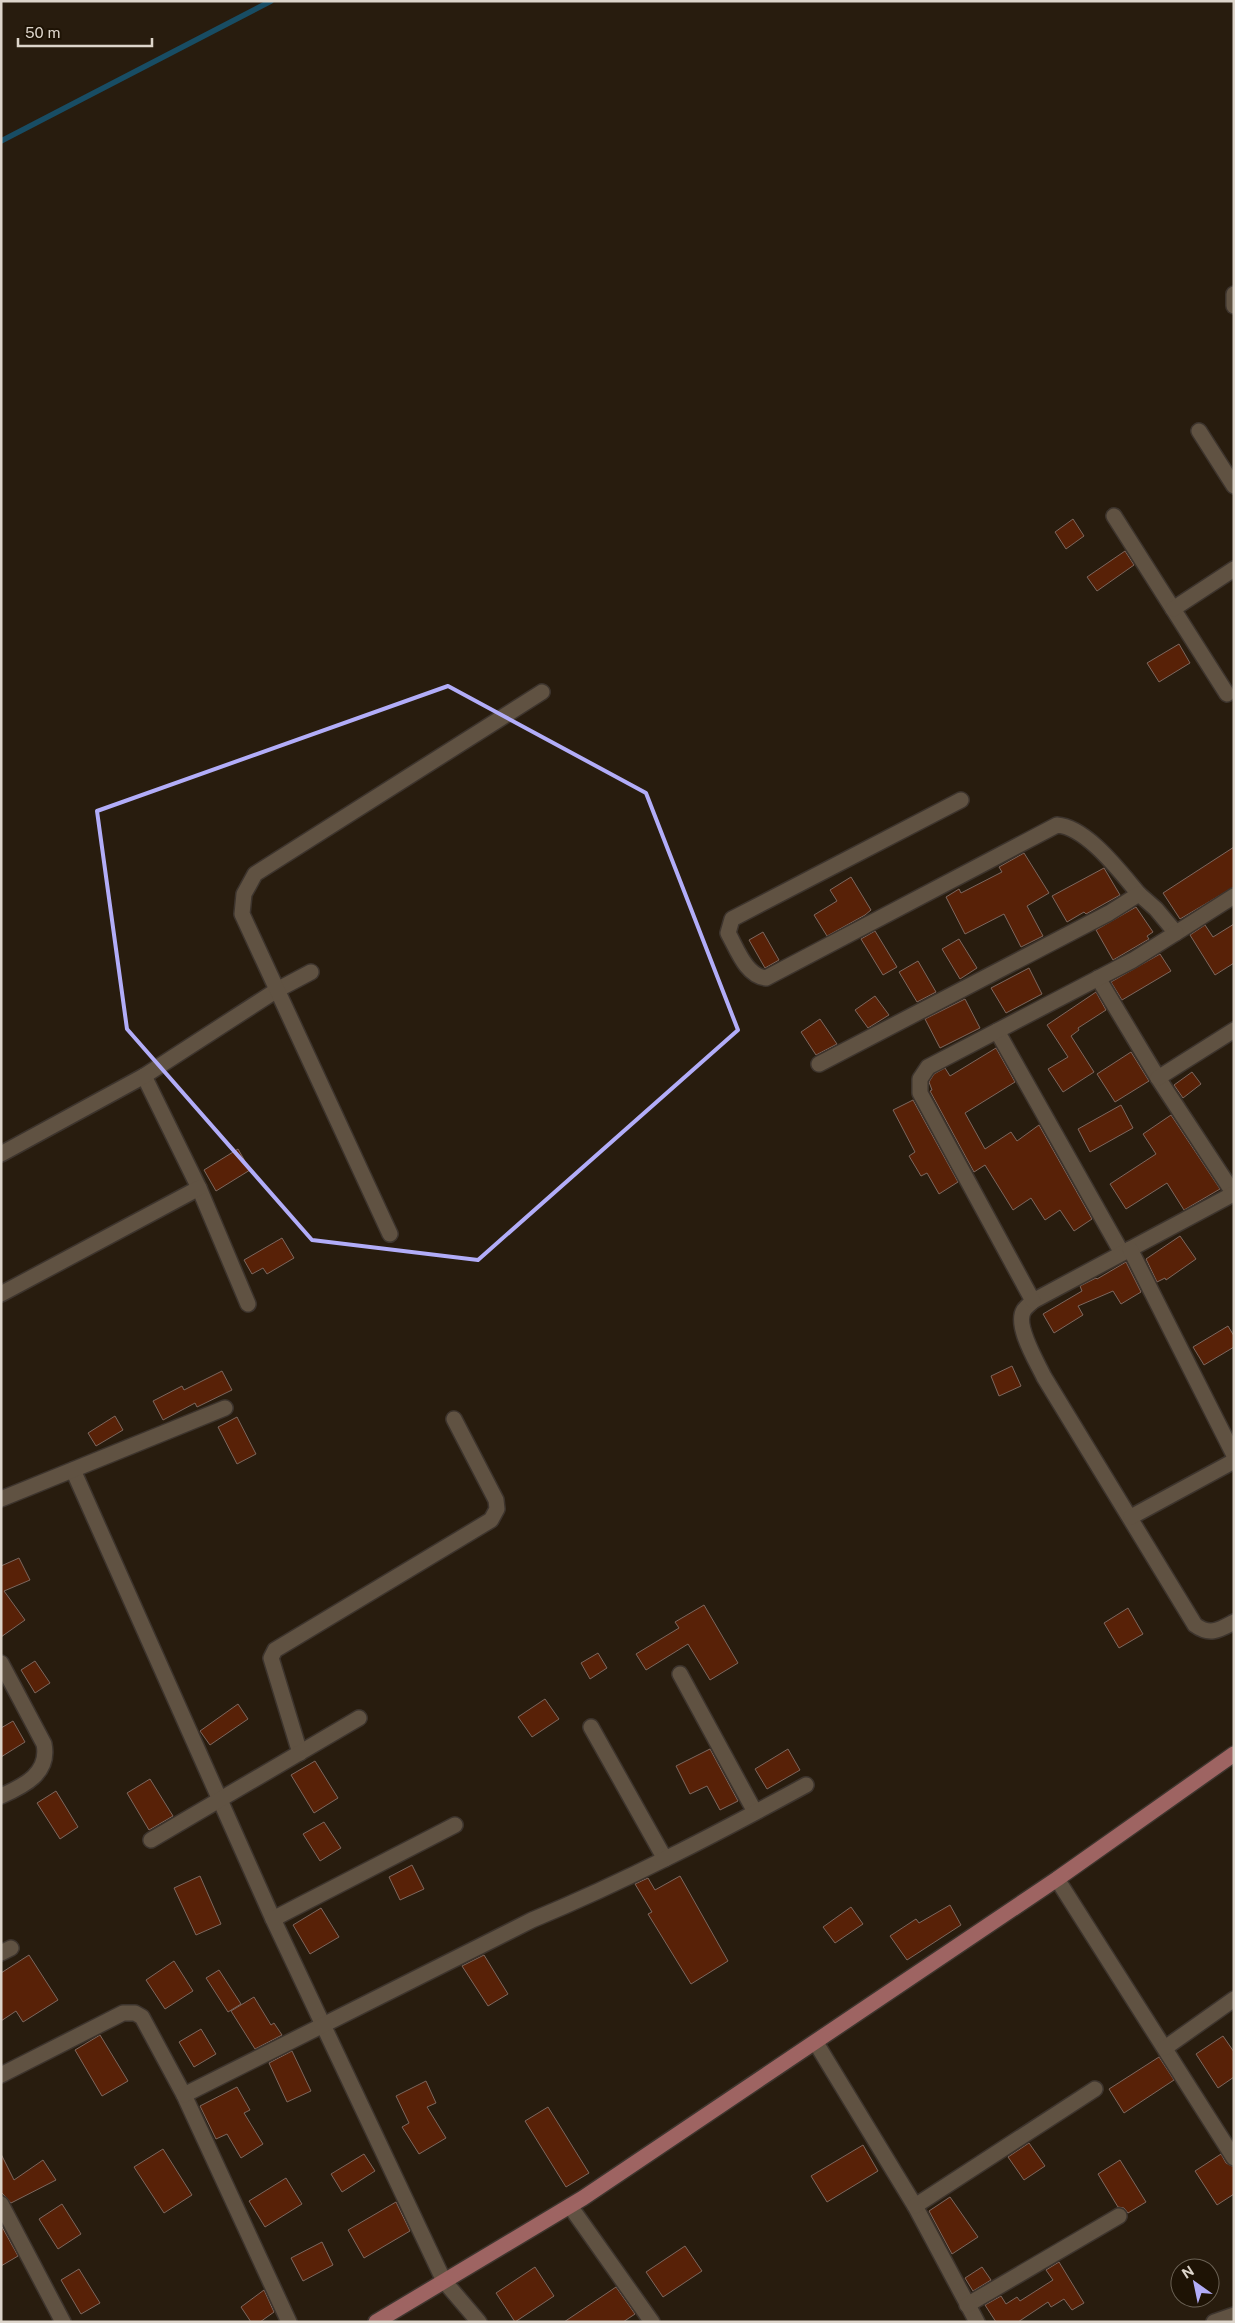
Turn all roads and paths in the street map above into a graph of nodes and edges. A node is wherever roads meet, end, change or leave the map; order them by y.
1 (1234, 294) edge
2 (1234, 306) edge
3 (1199, 431) dead end
4 (1234, 486) edge
5 (1114, 516) dead end
6 (1234, 569) edge
7 (1172, 609) junction
8 (542, 692) dead end
9 (1227, 694) dead end
10 (961, 800) dead end
11 (1139, 894) junction
12 (1234, 896) edge
13 (1176, 933) junction
14 (311, 972) dead end
15 (1098, 978) junction
16 (278, 990) junction
17 (996, 1030) junction
18 (1234, 1030) edge
19 (819, 1064) dead end
20 (144, 1076) junction
21 (1158, 1078) junction
22 (1, 1154) edge
23 (198, 1188) junction
24 (1234, 1194) edge
25 (390, 1234) dead end
26 (1126, 1251) junction
27 (1, 1294) edge
28 (1033, 1301) junction
29 (248, 1304) dead end
30 (225, 1408) dead end
31 (454, 1420) dead end
32 (1234, 1455) edge
33 (1234, 1461) edge
34 (73, 1470) junction
35 (1, 1499) edge
36 (1131, 1517) junction
37 (1234, 1622) edge
38 (1, 1662) edge
39 (680, 1674) dead end
40 (359, 1718) dead end
41 (591, 1727) dead end
42 (300, 1754) junction
43 (1234, 1754) edge
44 (806, 1786) dead end
45 (1, 1796) edge
46 (220, 1802) junction
47 (755, 1812) junction
48 (455, 1825) dead end
49 (152, 1840) dead end
50 (665, 1859) junction
51 (1057, 1879) junction
52 (273, 1919) junction
53 (1234, 1999) edge
54 (323, 2025) junction
55 (816, 2043) junction
56 (1165, 2048) junction
57 (1, 2075) edge
58 (1095, 2088) dead end
59 (184, 2095) junction
60 (1234, 2158) edge
61 (1, 2204) edge
62 (570, 2206) junction
63 (915, 2206) junction
64 (1119, 2216) dead end
65 (444, 2281) junction
66 (967, 2305) junction
67 (1234, 2315) edge
68 (63, 2322) edge
69 (289, 2322) edge
70 (376, 2322) edge
71 (479, 2322) edge
72 (652, 2322) edge
73 (977, 2322) edge
74 (1214, 2322) edge

1 - 2 street
3 - 4 street
5 - 7 street
6 - 7 street
7 - 9 street
8 - 16 street
10 - 11 street
11 - 13 street
11 - 19 street
12 - 13 street
13 - 15 street
14 - 16 street
15 - 17 street
15 - 21 street
16 - 20 street
16 - 25 street
17 - 26 street
17 - 28 street
18 - 21 street
20 - 22 street
20 - 23 street
21 - 24 street
23 - 27 street
23 - 29 street
24 - 26 street
26 - 28 street
26 - 32 street
28 - 36 street
30 - 34 street
31 - 42 street
33 - 36 street
34 - 35 street
34 - 46 street
36 - 37 street
38 - 45 street
39 - 47 street
40 - 42 street
41 - 50 street
42 - 46 street
43 - 51 main road
44 - 47 street
46 - 49 street
46 - 52 street
47 - 50 street
48 - 52 street
50 - 54 street
51 - 55 main road
51 - 56 street
52 - 54 street
53 - 56 street
54 - 59 street
54 - 65 street
55 - 62 main road
55 - 63 street
56 - 60 street
57 - 59 street
58 - 63 street
59 - 69 street
61 - 68 street
62 - 65 main road
62 - 72 street
63 - 66 street
64 - 66 street
65 - 70 main road
65 - 71 street
66 - 73 street
67 - 74 street

